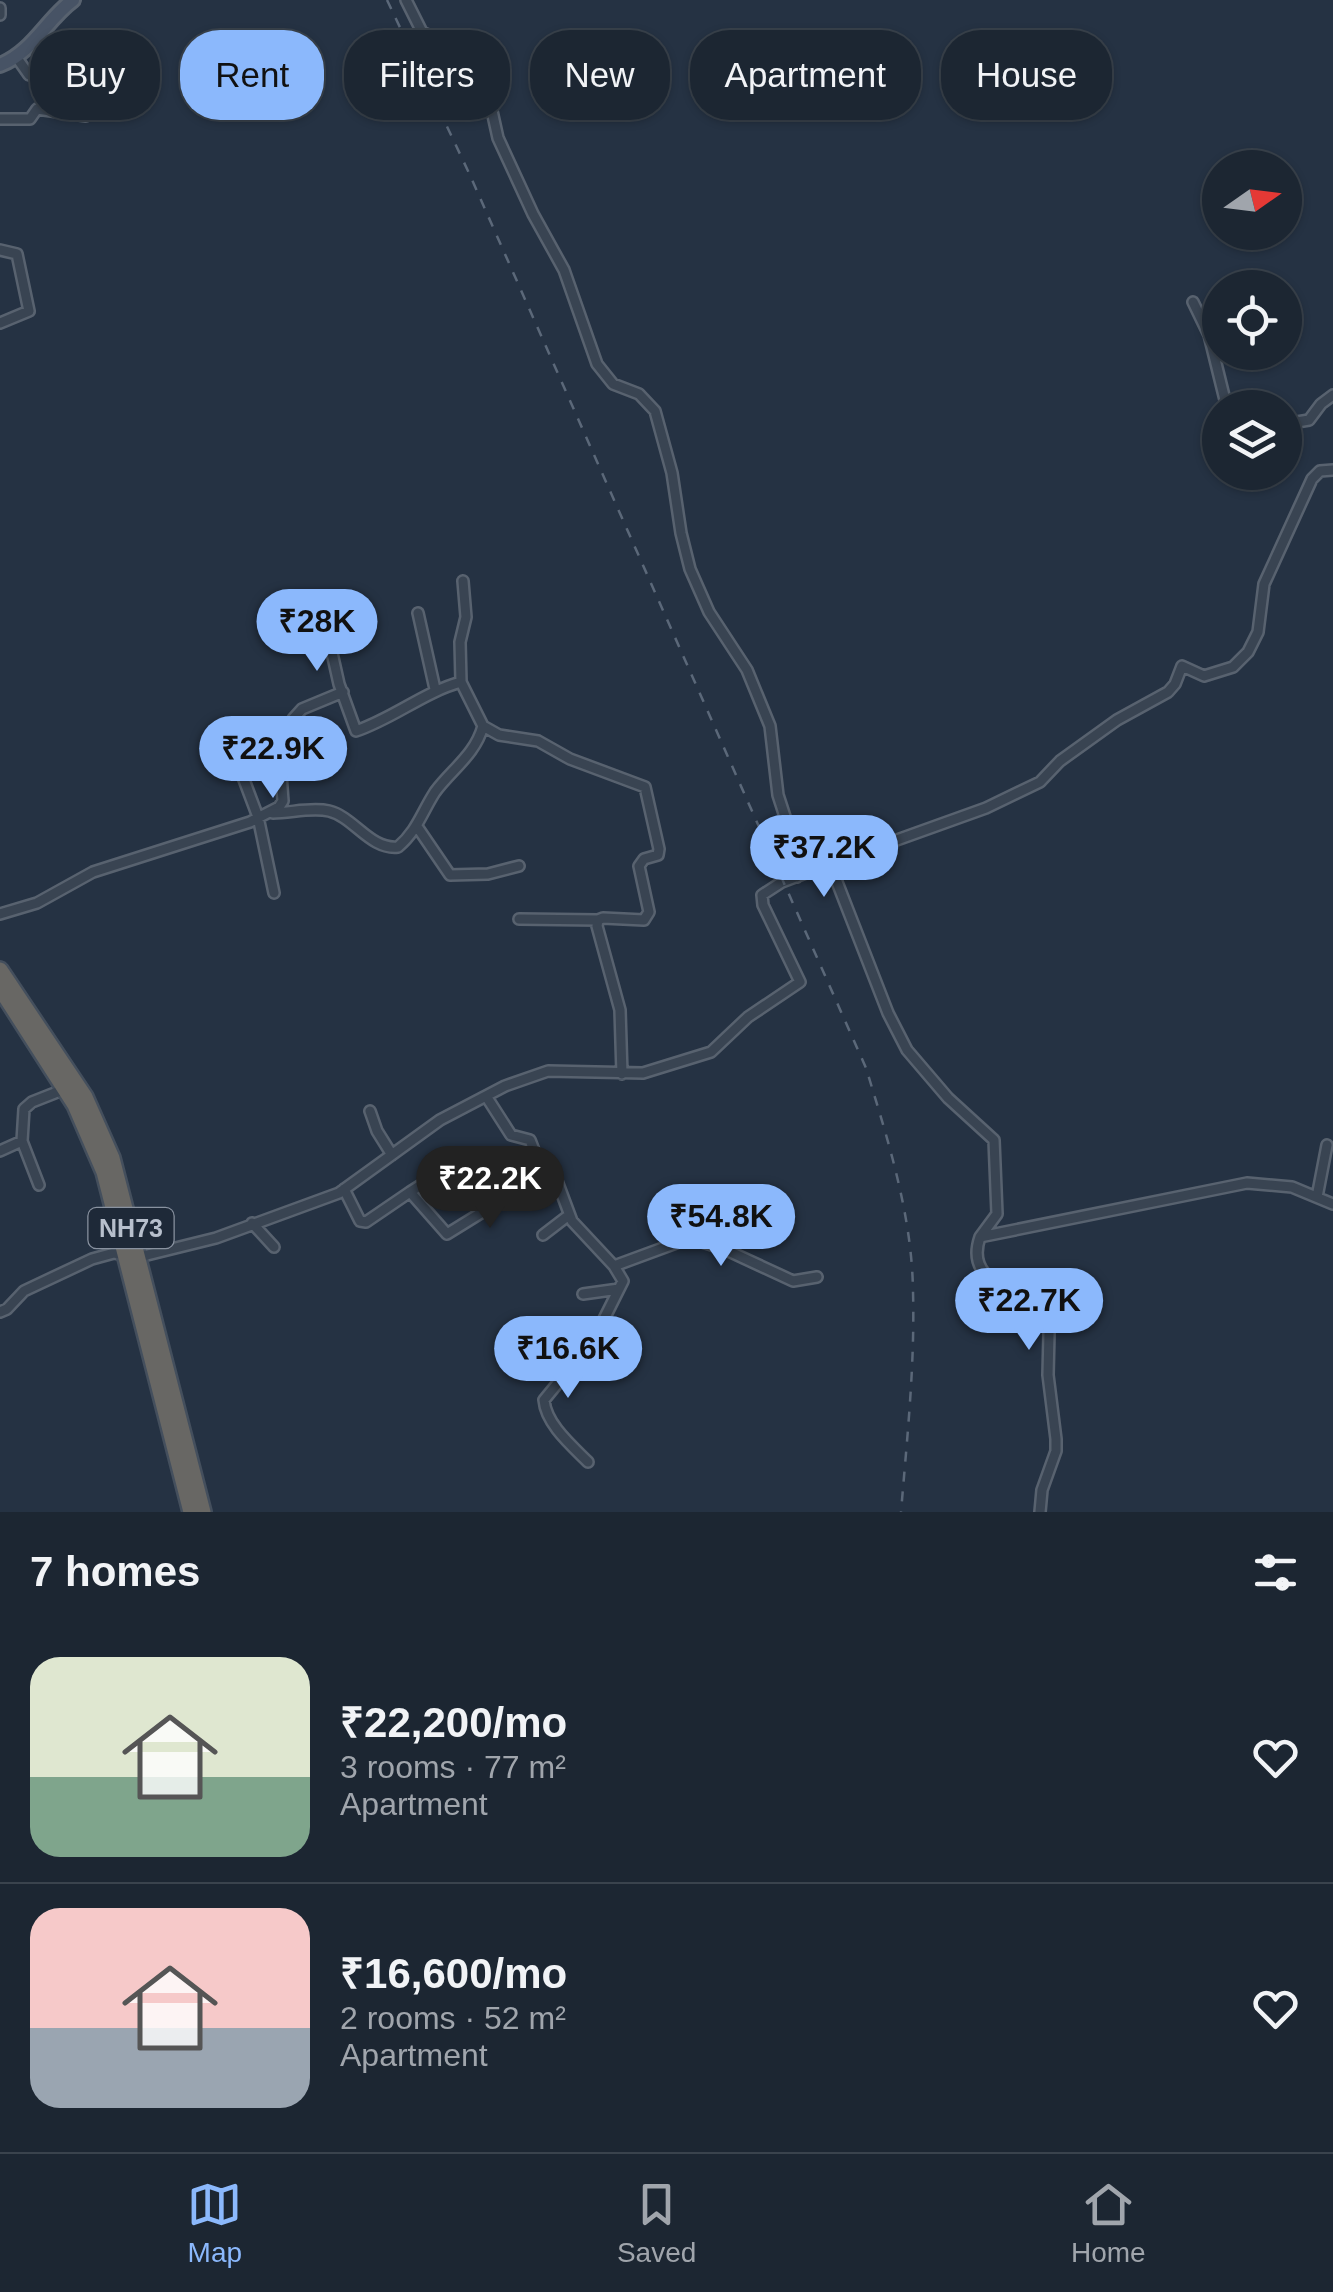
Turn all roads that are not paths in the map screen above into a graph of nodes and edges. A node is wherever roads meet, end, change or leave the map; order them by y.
1 (73, 0) edge
2 (406, 0) edge
3 (17, 58) junction
4 (0, 65) edge
5 (30, 75) edge
6 (0, 119) edge
7 (30, 119) edge
8 (0, 250) edge
9 (1193, 302) dead end
10 (0, 322) edge
11 (1223, 390) edge
12 (1333, 395) edge
13 (1302, 421) edge
14 (1333, 470) edge
15 (463, 581) dead end
16 (418, 613) dead end
17 (330, 644) dead end
18 (461, 682) junction
19 (435, 688) junction
20 (342, 692) junction
21 (223, 724) dead end
22 (484, 726) junction
23 (261, 815) junction
24 (418, 828) junction
25 (830, 864) junction
26 (519, 866) dead end
27 (797, 877) junction
28 (274, 893) dead end
29 (0, 914) edge
30 (519, 919) dead end
31 (598, 920) junction
32 (0, 970) edge
33 (0, 988) edge
34 (622, 1074) junction
35 (65, 1089) junction
36 (486, 1096) junction
37 (370, 1111) dead end
38 (22, 1141) junction
39 (1327, 1144) dead end
40 (0, 1151) edge
41 (392, 1154) junction
42 (462, 1159) dead end
43 (531, 1182) dead end
44 (39, 1185) dead end
45 (344, 1189) junction
46 (410, 1192) junction
47 (1318, 1197) junction
48 (1333, 1204) edge
49 (569, 1216) junction
50 (252, 1223) junction
51 (543, 1235) dead end
52 (980, 1237) junction
53 (274, 1247) dead end
54 (132, 1256) junction
55 (614, 1266) junction
56 (817, 1278) dead end
57 (619, 1289) junction
58 (583, 1294) dead end
59 (0, 1312) edge
60 (588, 1462) dead end
61 (1042, 1505) edge
62 (191, 1512) edge
63 (204, 1512) edge

1 - 3 main road
2 - 27 street
3 - 4 main road
3 - 5 street
6 - 7 street
8 - 10 street
9 - 11 street
12 - 13 street
14 - 25 street
15 - 18 street
16 - 19 street
17 - 20 street
18 - 19 street
18 - 22 street
19 - 20 street
20 - 23 street
21 - 23 street
22 - 24 street
22 - 31 street
23 - 24 street
23 - 28 street
23 - 29 street
24 - 26 street
25 - 27 street
25 - 52 street
27 - 34 street
30 - 31 street
31 - 34 street
32 - 54 highway, NH73
33 - 35 highway, NH73
34 - 36 street
35 - 38 street
35 - 54 highway, NH73
36 - 41 street
36 - 49 street
37 - 41 street
38 - 40 street
38 - 44 street
39 - 47 street
41 - 45 street
42 - 46 street
43 - 46 street
45 - 46 street
45 - 50 street
47 - 48 street
47 - 52 street
49 - 51 street
49 - 55 street
50 - 53 street
50 - 54 street
52 - 61 street
54 - 59 street
54 - 62 highway, NH73
54 - 63 highway, NH73
55 - 56 street
55 - 57 street
57 - 58 street
57 - 60 street

